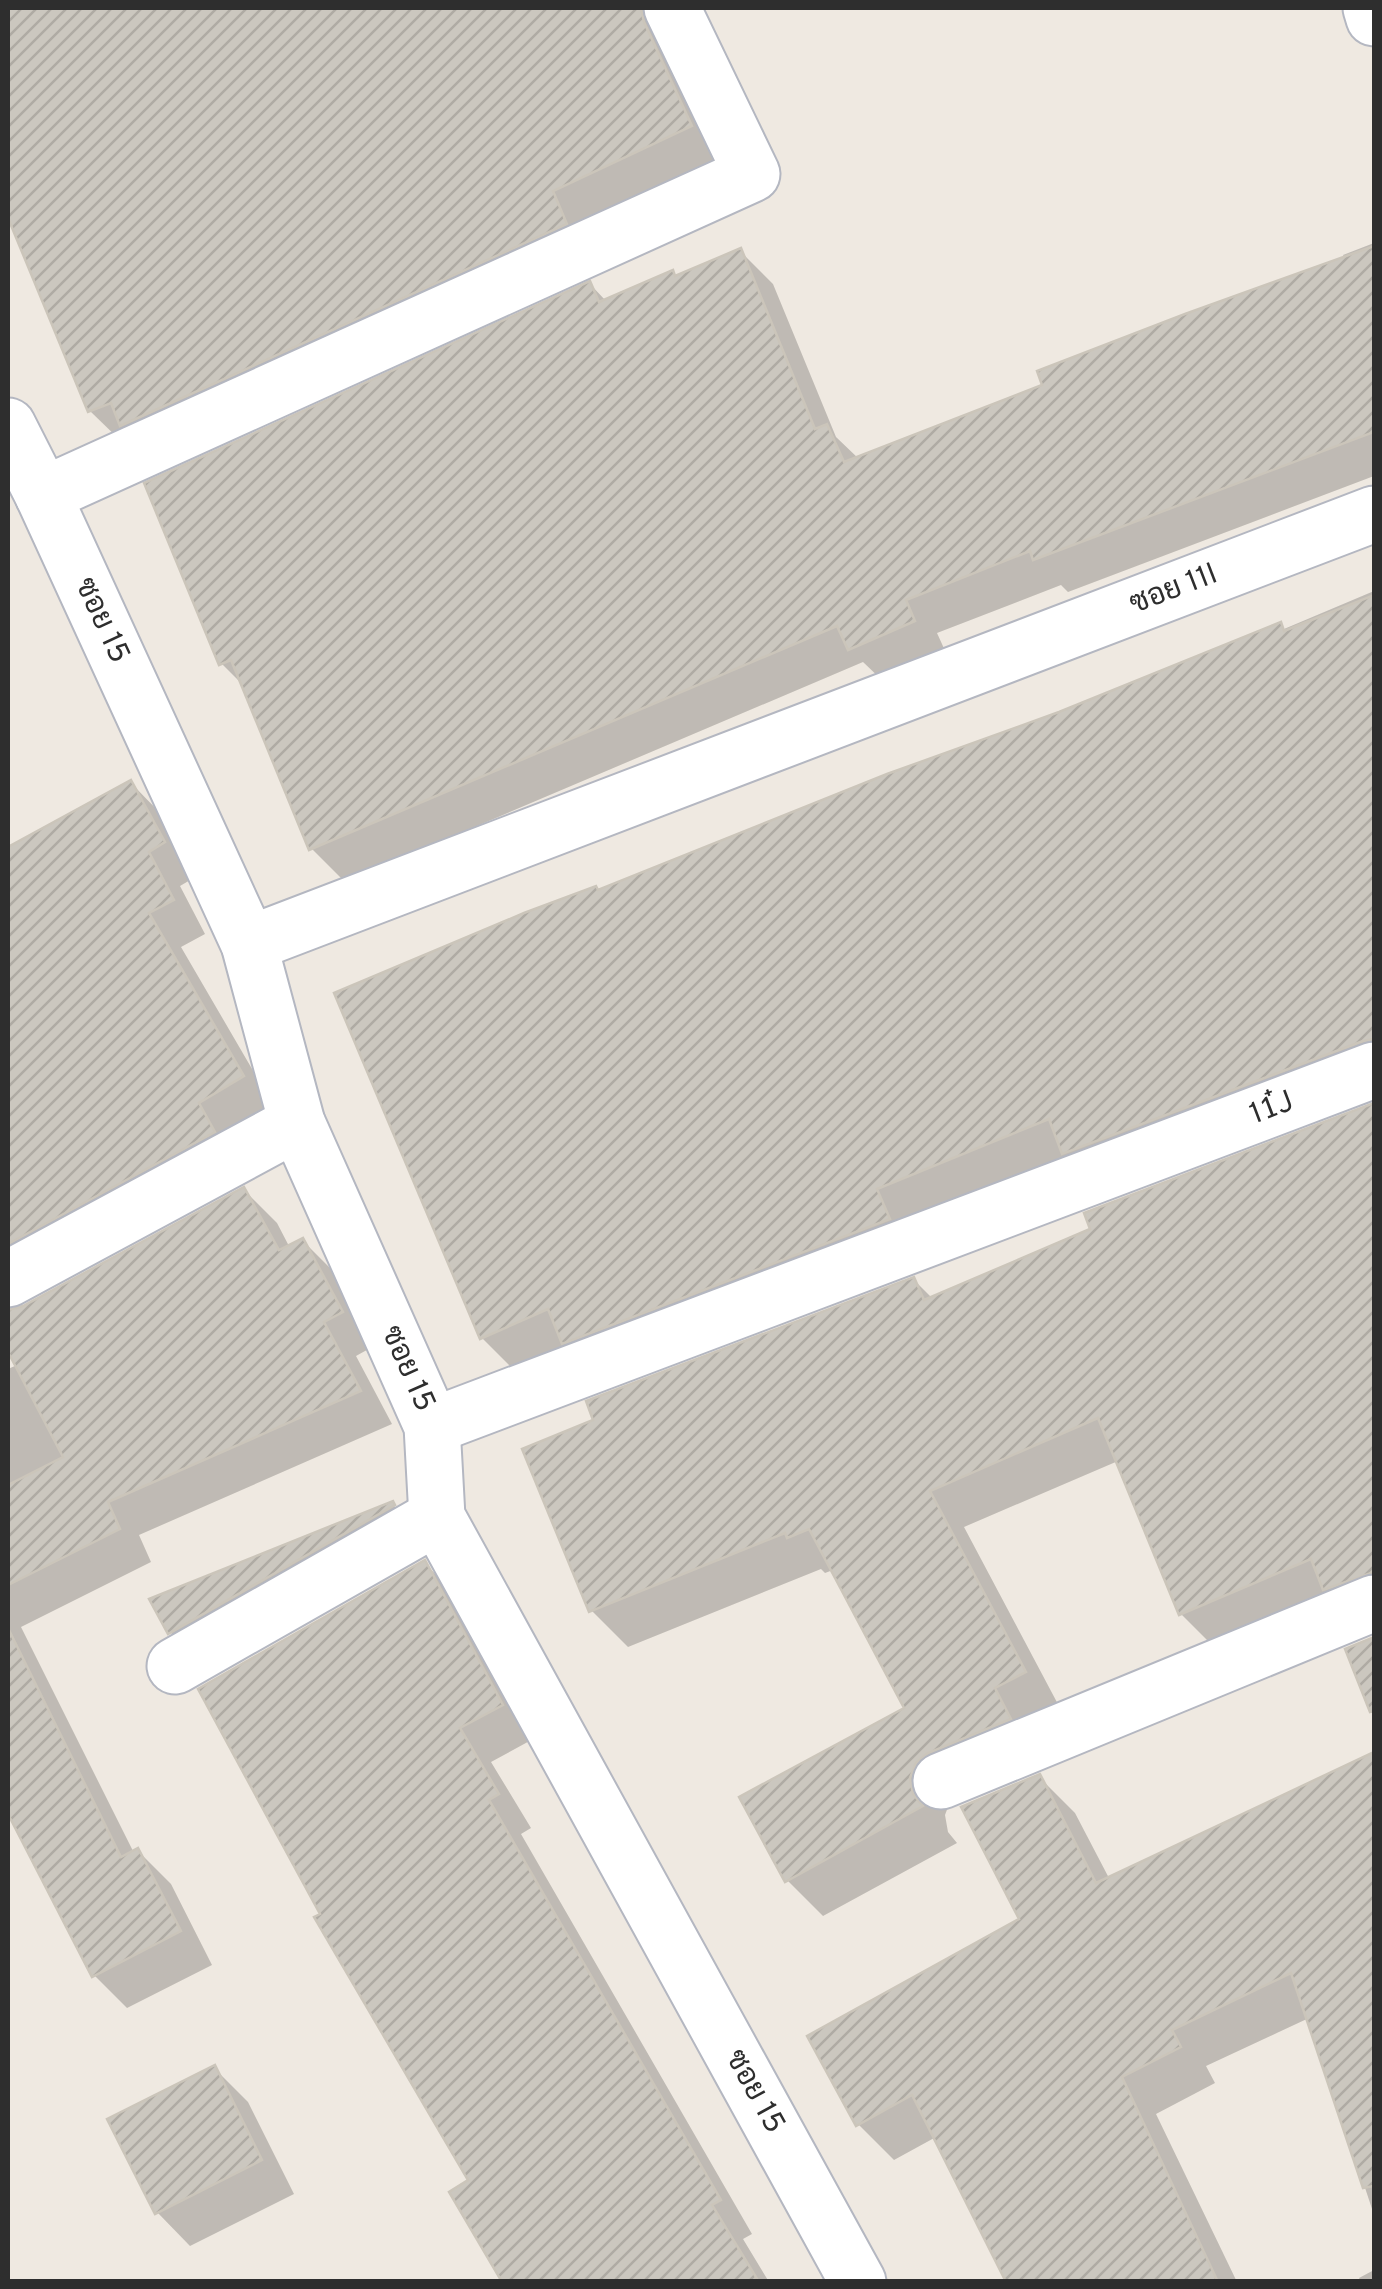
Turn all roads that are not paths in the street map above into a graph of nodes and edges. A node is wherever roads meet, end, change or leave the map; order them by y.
1 (672, 8) edge
2 (1370, 8) edge
3 (1374, 18) edge
4 (8, 426) edge
5 (44, 495) junction
6 (1374, 514) edge
7 (248, 944) junction
8 (1374, 1070) edge
9 (297, 1122) junction
10 (8, 1278) edge
11 (432, 1426) junction
12 (437, 1517) junction
13 (1374, 1603) edge
14 (175, 1666) dead end
15 (941, 1781) dead end
16 (858, 2282) edge

1 - 5 street
2 - 3 street
4 - 5 street, ซอย 15
5 - 7 street, ซอย 15
6 - 7 street, ซอย 11I
7 - 9 street, ซอย 15
8 - 11 street, 11๋J
9 - 10 street
9 - 11 street, ซอย 15
11 - 12 street, ซอย 15
12 - 14 street
12 - 16 street, ซอย 15
13 - 15 street

